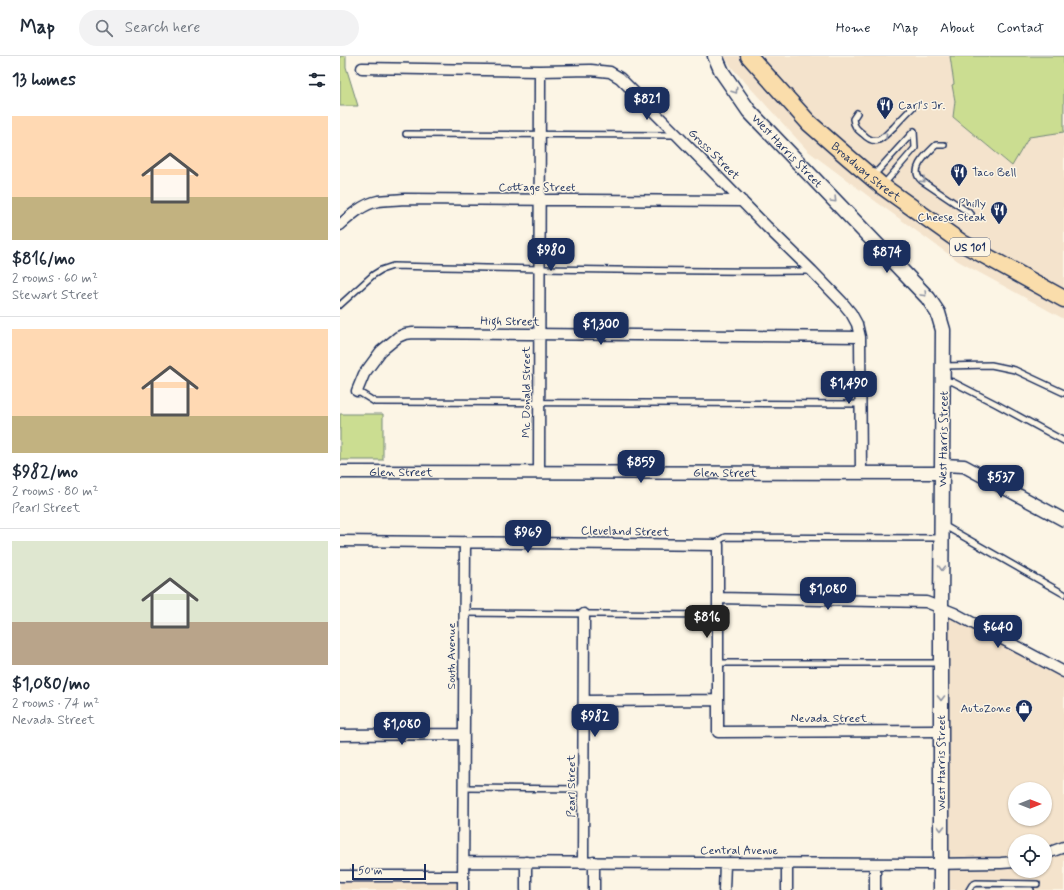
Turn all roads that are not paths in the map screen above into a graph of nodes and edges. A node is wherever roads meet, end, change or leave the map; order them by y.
1 (715, 56) edge
2 (720, 56) edge
3 (749, 56) edge
4 (362, 68) dead end
5 (540, 71) junction
6 (722, 72) junction
7 (912, 108) dead end
8 (857, 113) dead end
9 (406, 134) dead end
10 (540, 134) junction
11 (677, 135) junction
12 (944, 145) dead end
13 (877, 182) junction
14 (540, 200) junction
15 (742, 201) junction
16 (971, 214) dead end
17 (340, 226) edge
18 (540, 270) junction
19 (812, 271) junction
20 (1064, 299) edge
21 (340, 305) edge
22 (539, 334) junction
23 (860, 337) junction
24 (943, 373) junction
25 (357, 391) joint
26 (1064, 393) edge
27 (539, 403) junction
28 (860, 404) junction
29 (1064, 441) edge
30 (942, 469) junction
31 (340, 472) edge
32 (539, 472) junction
33 (861, 473) junction
34 (1064, 520) edge
35 (942, 531) junction
36 (340, 541) edge
37 (465, 542) junction
38 (718, 545) junction
39 (1064, 594) edge
40 (718, 598) junction
41 (941, 608) junction
42 (464, 613) junction
43 (584, 614) junction
44 (718, 615) junction
45 (718, 663) junction
46 (941, 663) junction
47 (1064, 672) edge
48 (584, 700) junction
49 (718, 700) junction
50 (941, 731) junction
51 (464, 734) junction
52 (340, 735) edge
53 (463, 788) junction
54 (584, 789) junction
55 (1064, 847) edge
56 (1052, 851) edge
57 (463, 862) junction
58 (526, 862) junction
59 (583, 862) junction
60 (594, 862) junction
61 (1008, 862) edge
62 (725, 864) junction
63 (787, 864) junction
64 (875, 864) junction
65 (941, 864) junction
66 (340, 876) edge
67 (463, 876) junction
68 (1034, 887) edge
69 (463, 890) edge
70 (526, 890) edge
71 (594, 890) edge
72 (724, 890) edge
73 (787, 890) edge
74 (875, 890) edge
75 (941, 890) edge
76 (970, 890) edge
77 (976, 890) edge

1 - 6 main road, West Harris Street
2 - 6 main road, West Harris Street
3 - 13 highway, Broadway Street / US 101
4 - 5 street, Gross Street
5 - 10 street, Mc Donald Street
5 - 11 street, Gross Street
6 -> 24 main road, West Harris Street
8 -> 7 lane
9 - 10 lane
10 - 11 lane
10 - 14 street, Mc Donald Street
11 - 15 street, Gross Street
12 -> 16 lane
13 - 13 lane
13 - 20 highway, Broadway Street / US 101
14 - 15 street, Cottage Street
14 - 17 street, Cottage Street
14 - 18 street, Mc Donald Street
15 - 19 street, Gross Street
18 - 19 lane
18 - 21 lane
18 - 22 street, Mc Donald Street
19 - 23 street, Gross Street
22 - 23 street, High Street
22 - 25 street, High Street
22 - 27 street, Mc Donald Street
23 - 28 street, Gross Street
24 - 26 lane
24 - 29 lane
24 - 30 main road, West Harris Street
25 - 27 lane
27 - 28 lane
27 - 32 street, Mc Donald Street
28 - 33 street, Gross Street
30 - 33 street, Glen Street
30 - 34 street, Glen Street
30 - 35 main road, West Harris Street
31 - 32 street, Glen Street
32 - 33 street, Glen Street
35 - 38 lane
35 - 39 lane
35 -> 41 main road, West Harris Street
36 - 37 street, Cleveland Street
37 - 38 street, Cleveland Street
37 - 42 street, South Avenue
38 - 40 street
40 - 41 street
40 - 44 street
41 - 46 main road, West Harris Street
41 - 47 street
42 - 43 lane
42 - 51 street, South Avenue
43 - 44 lane
43 - 48 street, Pearl Street
44 - 45 street
45 - 46 lane
45 - 49 street
46 -> 50 main road, West Harris Street
48 - 49 street
48 - 54 street, Pearl Street
49 - 50 street, Nevada Street
50 -> 65 main road, West Harris Street
51 - 52 street
51 - 53 street, South Avenue
53 - 54 lane
53 - 57 street, South Avenue
54 - 59 street, Pearl Street
55 - 56 street
57 - 58 street, Central Avenue
57 - 67 street, South Avenue
58 - 59 street, Central Avenue
58 - 70 street
59 - 60 street, Central Avenue
60 - 62 street, Central Avenue
60 - 71 street
61 - 65 street, Central Avenue
62 - 63 street, Central Avenue
62 - 72 street
63 - 64 street, Central Avenue
63 - 73 street
64 - 65 street, Central Avenue
64 - 74 street
65 - 75 main road, West Harris Street
66 - 67 street
67 - 69 street, South Avenue
68 - 76 lane
68 - 77 lane

